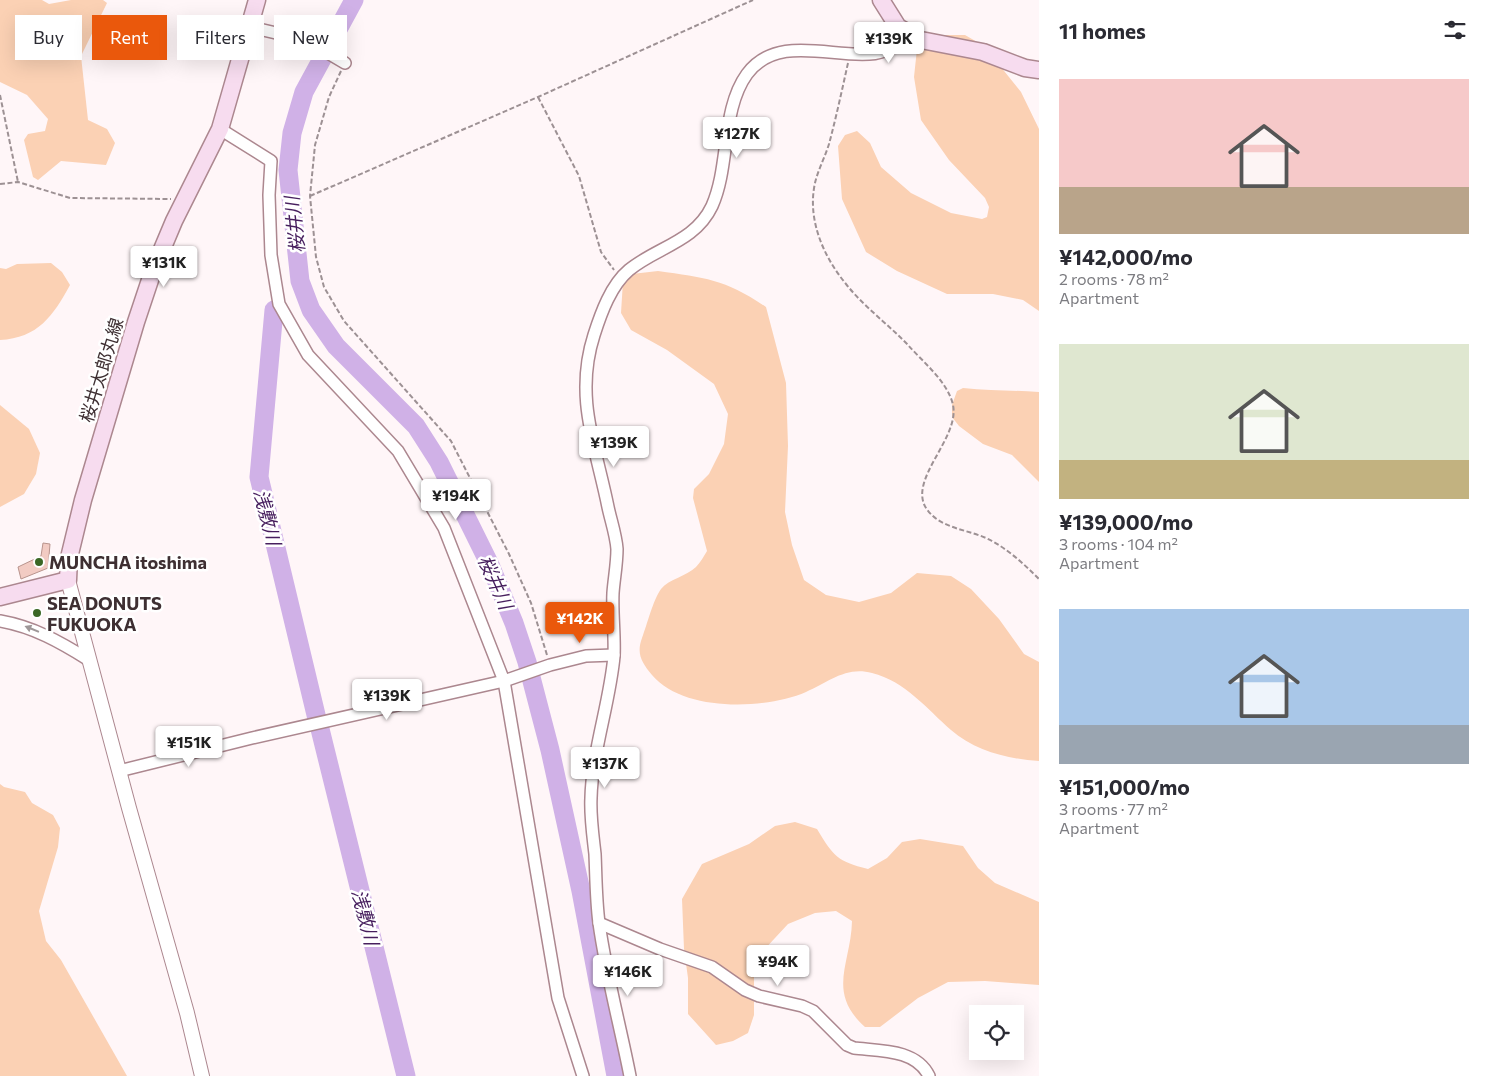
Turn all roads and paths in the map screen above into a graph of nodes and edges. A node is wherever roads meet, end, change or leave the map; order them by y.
1 (257, 0) edge
2 (753, 0) edge
3 (880, 0) edge
4 (253, 15) edge
5 (264, 30) edge
6 (907, 34) junction
7 (851, 54) junction
8 (240, 60) edge
9 (345, 63) joint
10 (1039, 70) edge
11 (0, 94) edge
12 (538, 97) junction
13 (220, 129) junction
14 (18, 182) junction
15 (0, 184) edge
16 (310, 196) junction
17 (182, 204) junction
18 (620, 280) junction
19 (1039, 579) edge
20 (68, 580) junction
21 (0, 597) edge
22 (0, 621) edge
23 (614, 655) junction
24 (90, 660) junction
25 (550, 665) junction
26 (509, 679) junction
27 (119, 771) junction
28 (599, 923) junction
29 (202, 1076) edge
30 (583, 1076) edge
31 (630, 1076) edge
32 (928, 1076) edge

1 - 4 main road, 桜井太郎丸線
2 - 12 path
3 - 6 main road
5 - 9 street
6 - 7 street
6 - 10 main road
7 - 18 street
7 - 19 path
8 - 13 main road, 桜井太郎丸線
9 - 16 path
11 - 14 path
12 - 16 path
12 - 18 path
13 - 17 main road, 桜井太郎丸線
13 - 26 street
14 - 15 path
14 - 17 path
16 - 25 path
17 - 20 main road, 桜井太郎丸線
18 - 23 street
20 - 21 main road
20 - 24 street
24 -> 22 street
23 - 25 street
23 - 28 street
24 - 27 street
25 - 26 street
26 - 27 street
26 - 30 street
27 - 29 street
28 - 31 street
28 - 32 street

